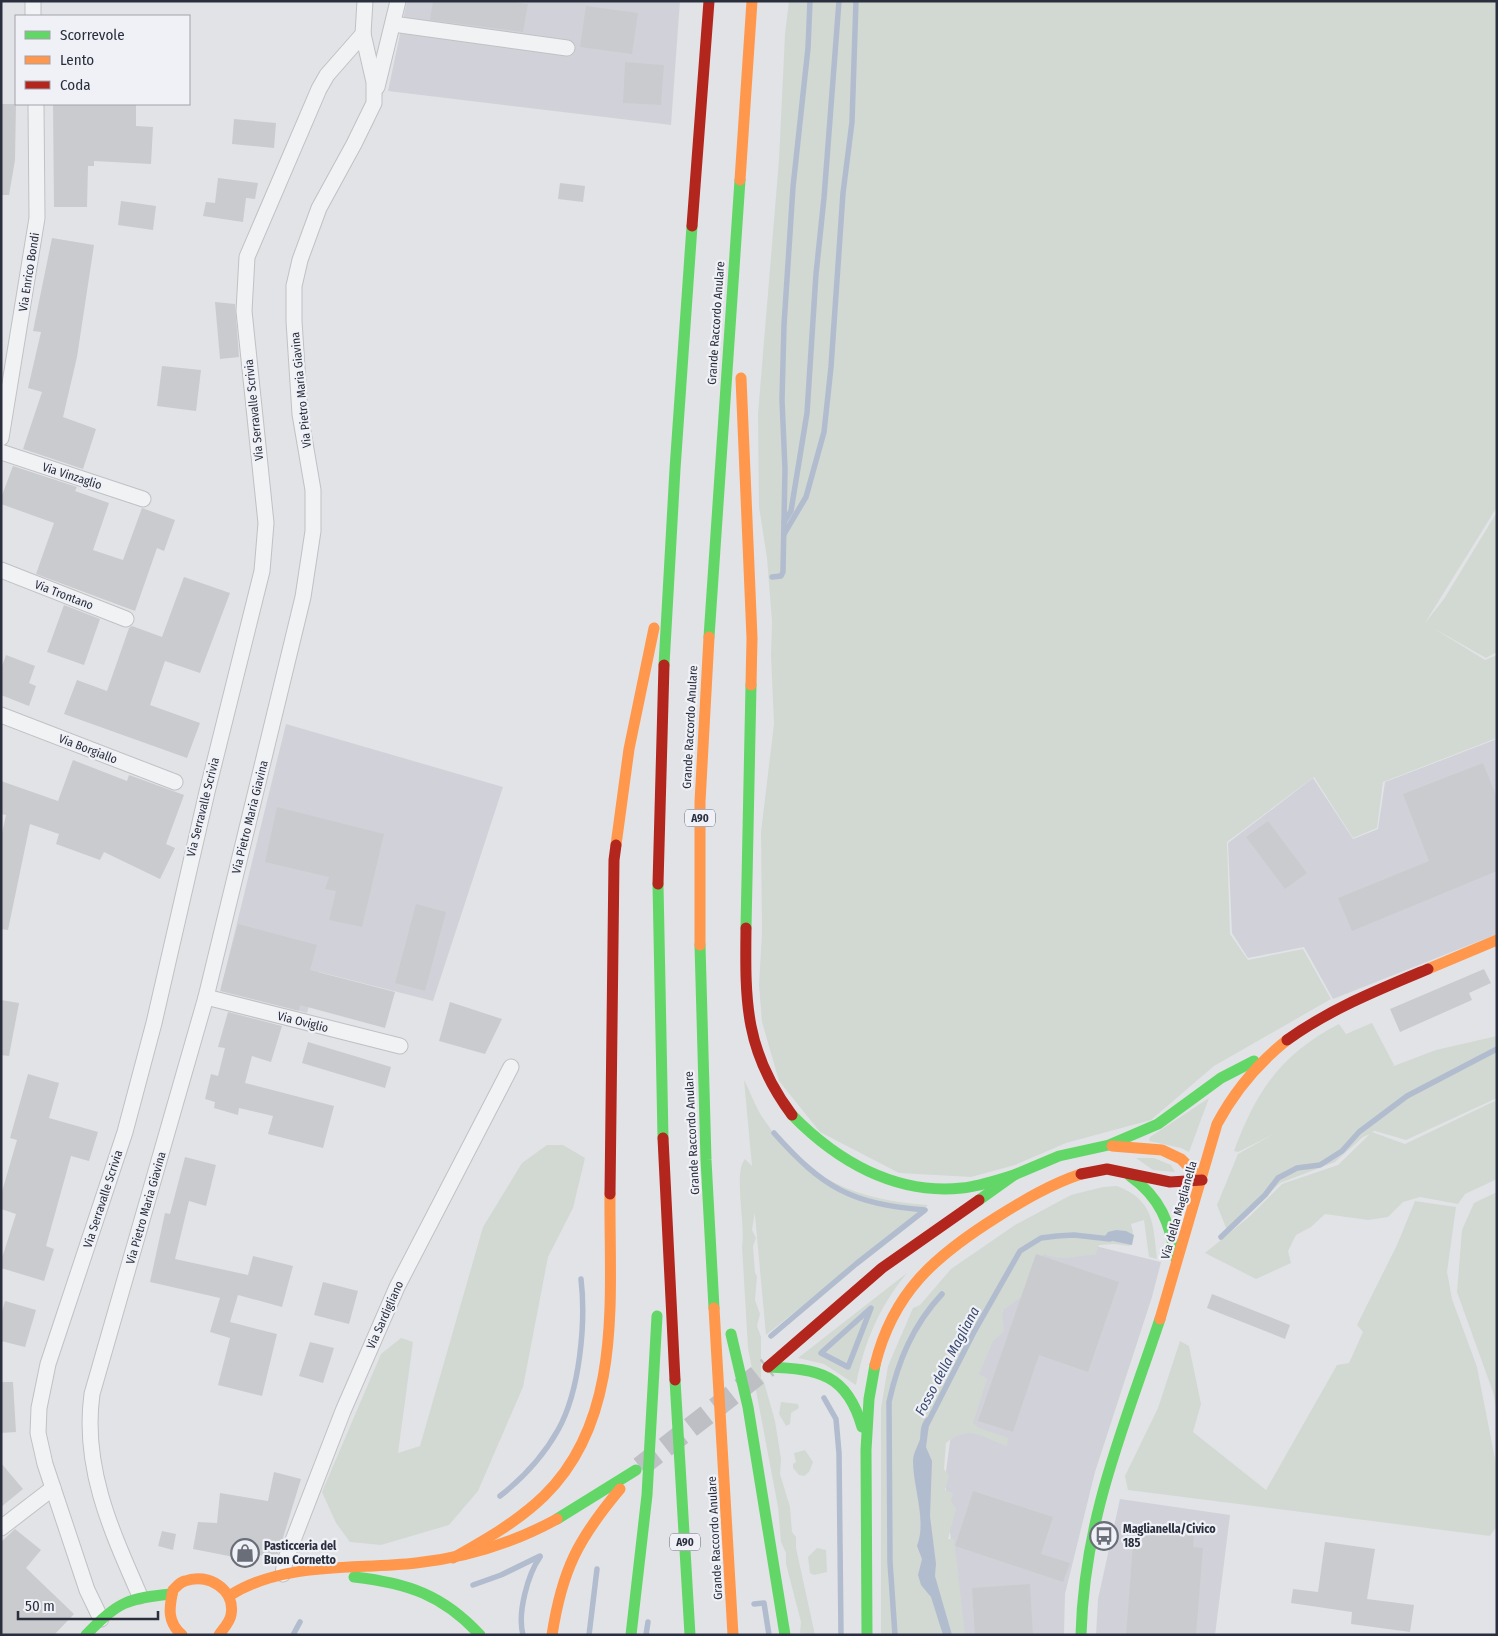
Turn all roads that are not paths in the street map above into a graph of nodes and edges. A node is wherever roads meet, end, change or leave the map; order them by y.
1 (33, 1) edge
2 (365, 1) edge
3 (398, 1) edge
4 (709, 1) edge
5 (752, 1) edge
6 (33, 15) edge
7 (393, 24) junction
8 (363, 34) junction
9 (567, 48) dead end
10 (375, 93) junction
11 (36, 105) edge
12 (730, 315) junction
13 (6, 386) edge
14 (1, 438) edge
15 (1, 452) edge
16 (143, 498) dead end
17 (671, 548) junction
18 (1, 570) edge
19 (126, 619) dead end
20 (1, 715) edge
21 (176, 782) dead end
22 (1497, 940) edge
23 (206, 997) junction
24 (400, 1046) dead end
25 (1270, 1053) junction
26 (511, 1068) dead end
27 (1109, 1146) junction
28 (1116, 1169) junction
29 (1014, 1175) junction
30 (1202, 1180) junction
31 (665, 1198) junction
32 (712, 1256) junction
33 (1177, 1266) junction
34 (866, 1452) junction
35 (53, 1488) junction
36 (1, 1528) edge
37 (453, 1558) junction
38 (302, 1573) junction
39 (283, 1574) junction
40 (172, 1594) junction
41 (140, 1596) junction
42 (229, 1596) junction
43 (101, 1619) junction
44 (86, 1635) edge
45 (182, 1635) edge
46 (219, 1635) edge
47 (480, 1635) edge
48 (552, 1635) edge
49 (631, 1635) edge
50 (690, 1635) edge
51 (733, 1635) edge
52 (785, 1635) edge
53 (867, 1635) edge
54 (1081, 1635) edge

1 - 6 street
2 - 8 street
3 - 7 street
4 - 17 main road, A90
5 - 12 main road, Grande Raccordo Anulare / A90
7 - 9 street
7 - 10 street
8 - 10 street, Via Pietro Maria Giavina
8 - 35 street, Via Serravalle Scrivia
10 - 23 street, Via Pietro Maria Giavina
11 - 13 street, Via Enrico Bondi
12 - 29 main road
12 - 32 main road, Grande Raccordo Anulare / A90
13 - 14 street, Via Enrico Bondi
15 - 16 street, Via Vinzaglio
17 - 31 main road, A90
17 - 37 main road
18 - 19 street, Via Trontano
20 - 21 street, Via Borgiallo
22 - 25 main road, Via della Maglianella
23 - 24 street, Via Oviglio
23 - 41 street, Via Pietro Maria Giavina
25 - 27 main road
25 - 30 main road, Via della Maglianella
26 - 39 street, Via Sardigliano
27 - 29 main road
27 - 30 main road
28 - 30 main road
28 - 33 main road
28 - 34 main road
29 - 34 main road
30 - 33 main road, Via della Maglianella
31 - 49 main road
31 - 50 main road, A90
32 - 51 main road, Grande Raccordo Anulare / A90
32 - 52 main road
33 - 54 main road, Via della Maglianella
34 - 53 main road
35 - 36 street
35 - 43 street, Via Serravalle Scrivia
37 - 38 main road
37 - 48 main road
38 - 39 main road
38 - 47 main road
39 - 42 main road
40 - 41 main road
40 - 42 main road
40 - 45 main road
41 - 43 main road
42 - 46 main road
43 - 44 main road

